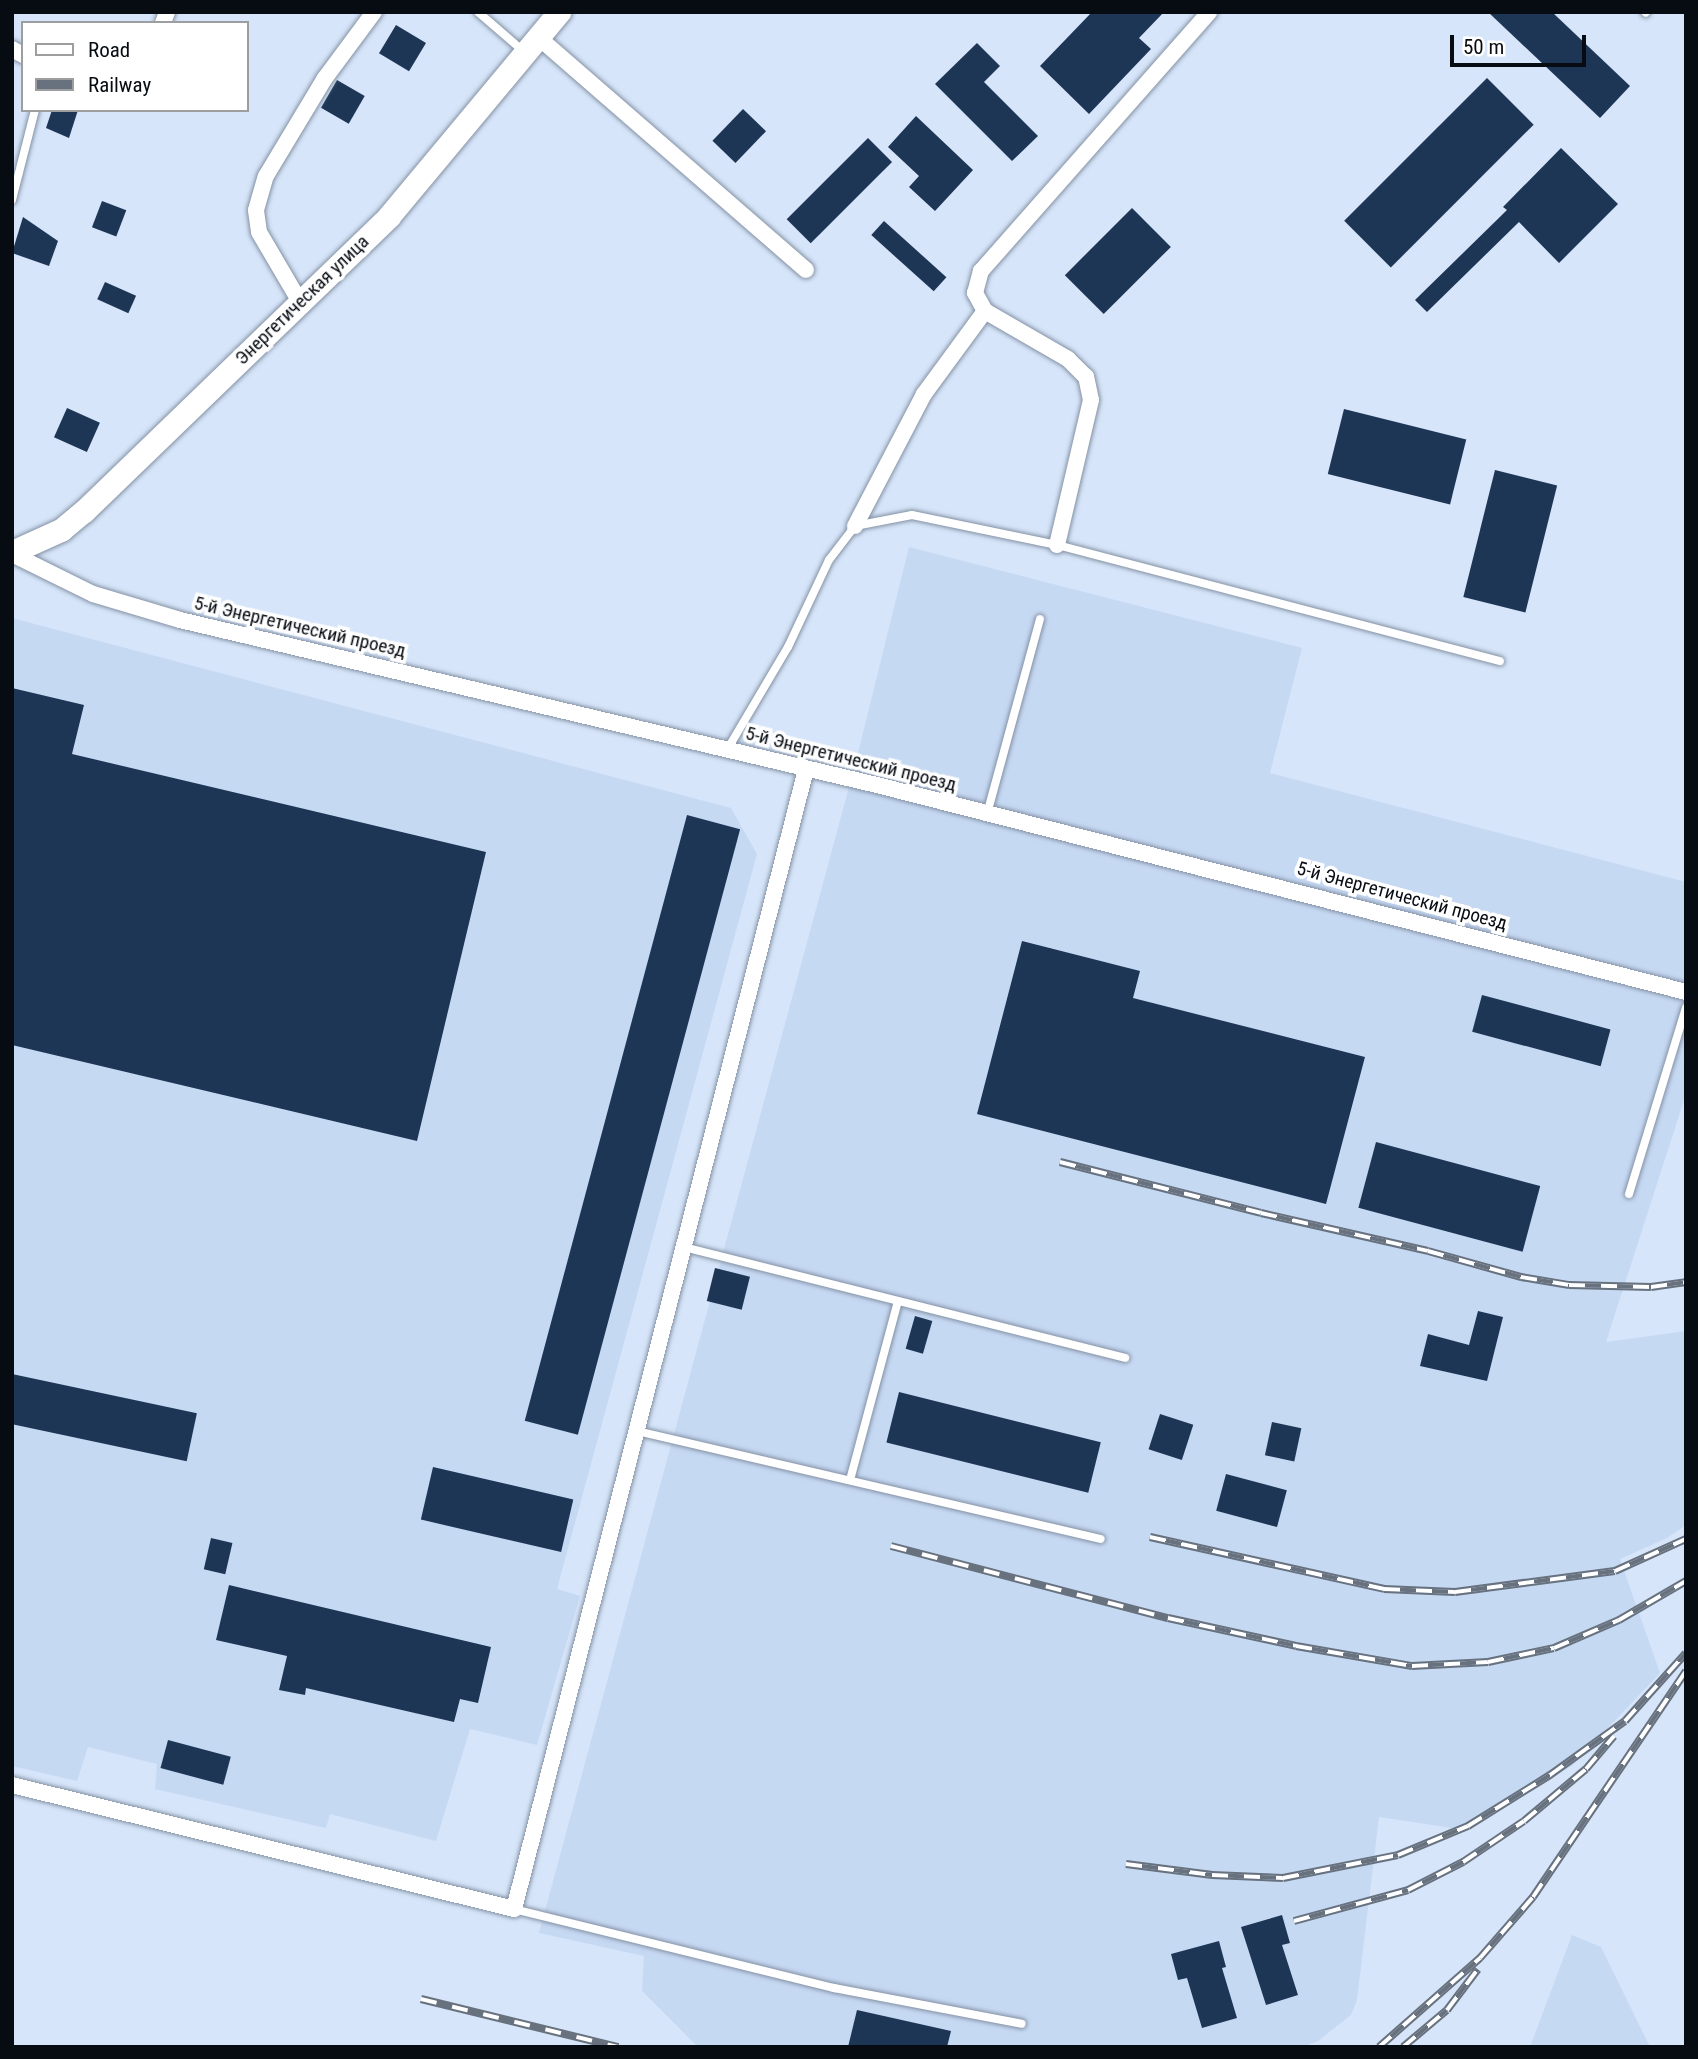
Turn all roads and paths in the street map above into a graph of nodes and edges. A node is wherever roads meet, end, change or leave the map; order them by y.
1 (374, 12) edge
2 (478, 12) edge
3 (559, 12) edge
4 (1209, 12) edge
5 (531, 45) junction
6 (34, 112) edge
7 (12, 200) edge
8 (806, 270) dead end
9 (300, 302) junction
10 (985, 311) junction
11 (855, 526) junction
12 (1057, 545) junction
13 (12, 553) edge
14 (1040, 619) dead end
15 (1500, 661) dead end
16 (727, 750) junction
17 (806, 769) junction
18 (987, 814) junction
19 (1686, 992) edge
20 (1686, 1007) edge
21 (1629, 1194) dead end
22 (684, 1247) junction
23 (898, 1301) junction
24 (1125, 1358) dead end
25 (637, 1431) junction
26 (850, 1480) junction
27 (1101, 1539) dead end
28 (12, 1785) edge
29 (514, 1909) junction
30 (1021, 2024) dead end

1 - 9 street
2 - 5 lane
3 - 5 main road, Энергетическая улица
4 - 10 street
5 - 8 street
5 - 9 main road, Энергетическая улица
6 - 7 lane
9 - 13 main road, Энергетическая улица
10 - 11 street
10 - 12 street
11 - 12 lane
11 - 16 lane
12 - 15 lane
13 - 16 street, 5-й Энергетический проезд
14 - 18 lane
16 - 17 street, 5-й Энергетический проезд
17 - 18 street, 5-й Энергетический проезд
17 - 22 street
18 - 19 street, 5-й Энергетический проезд
20 - 21 lane
22 - 23 lane
22 - 25 street
23 - 24 lane
23 - 26 lane
25 - 26 lane
25 - 29 street
26 - 27 lane
28 - 29 street
29 - 30 lane

